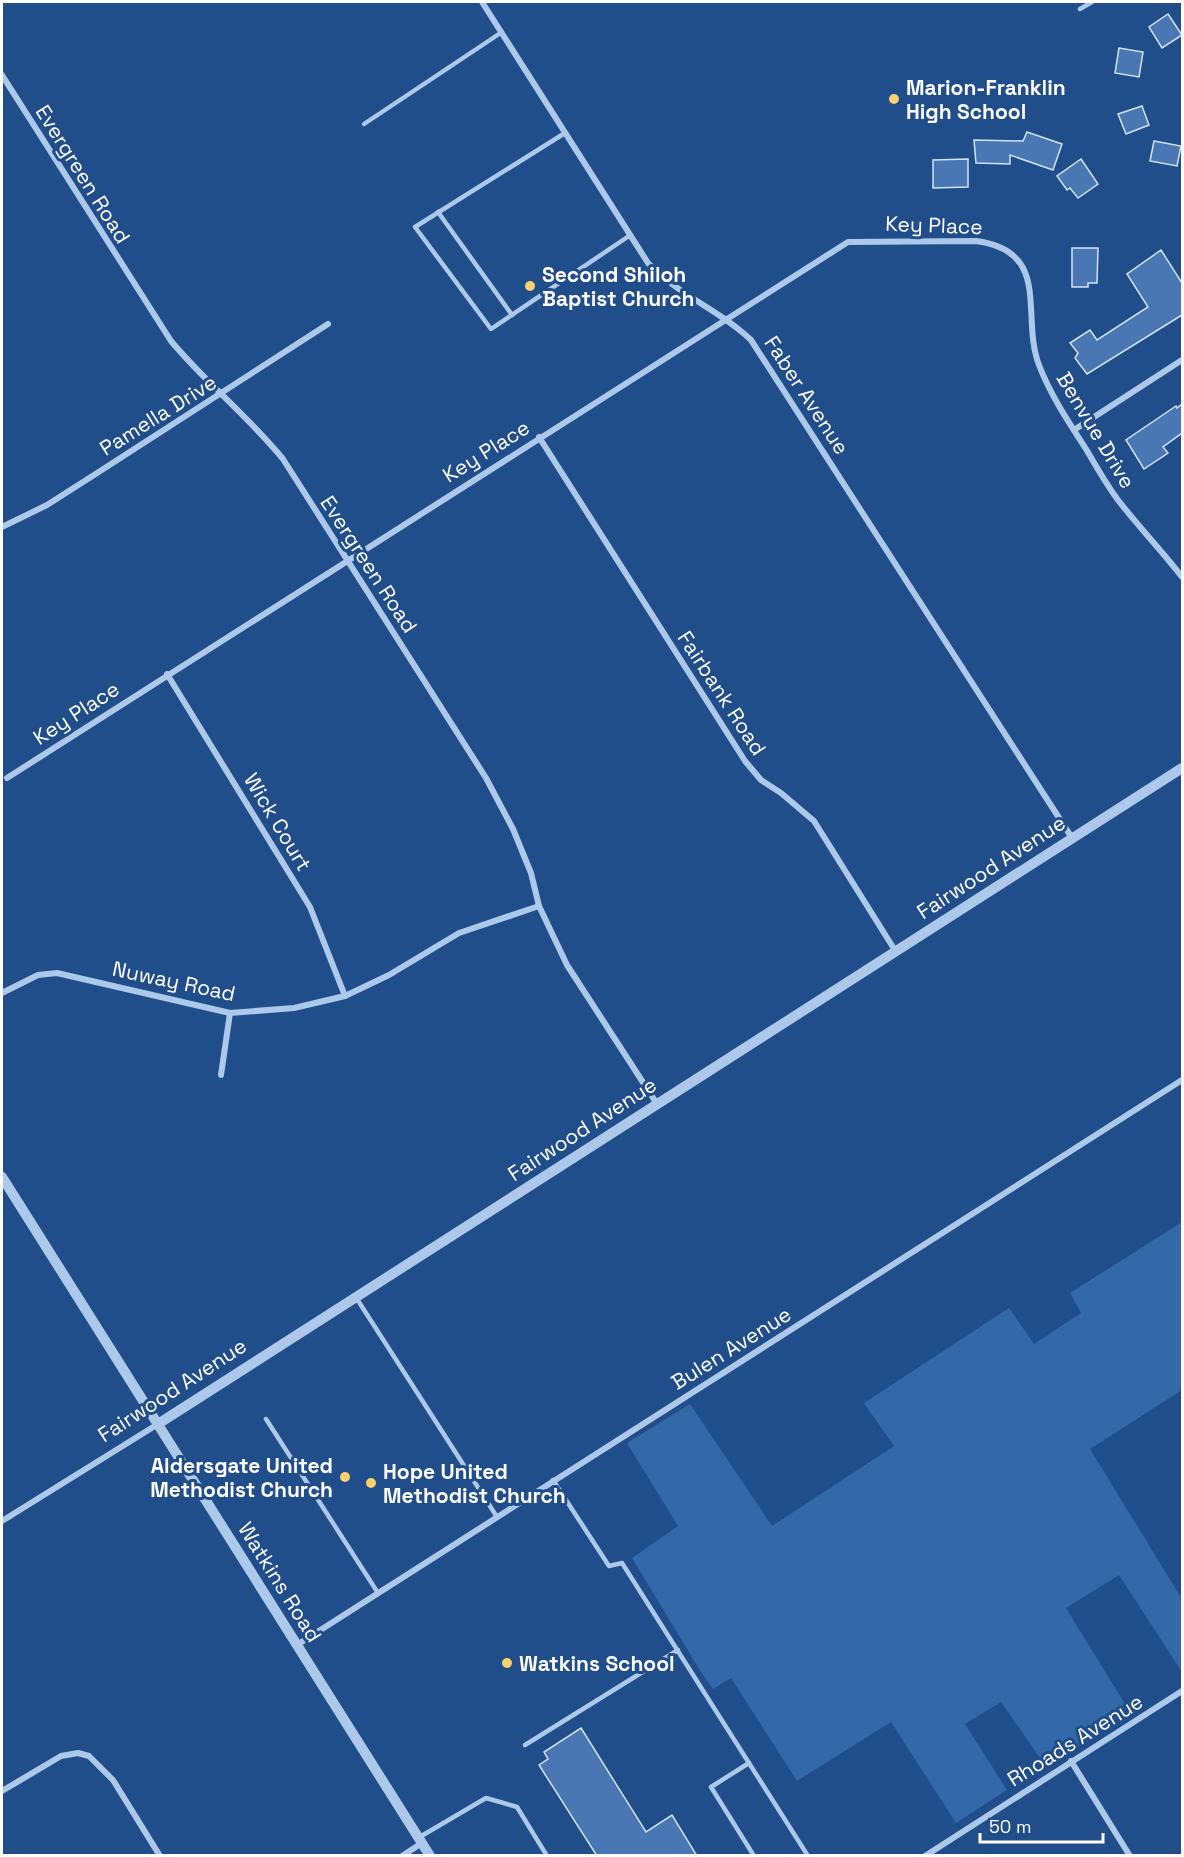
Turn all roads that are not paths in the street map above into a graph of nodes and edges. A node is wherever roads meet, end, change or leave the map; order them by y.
1 (482, 2) edge
2 (1092, 2) edge
3 (1080, 9) dead end
4 (502, 32) junction
5 (2, 75) edge
6 (364, 124) dead end
7 (565, 133) junction
8 (438, 212) junction
9 (629, 236) junction
10 (1008, 250) joint
11 (512, 315) junction
12 (724, 319) junction
13 (328, 324) dead end
14 (1182, 360) edge
15 (222, 394) junction
16 (1074, 430) junction
17 (539, 437) junction
18 (2, 527) edge
19 (346, 559) junction
20 (1182, 577) edge
21 (167, 674) junction
22 (1182, 768) edge
23 (7, 778) dead end
24 (1072, 838) junction
25 (539, 906) junction
26 (896, 952) junction
27 (2, 993) edge
28 (345, 996) junction
29 (230, 1013) junction
30 (221, 1075) dead end
31 (1182, 1080) edge
32 (657, 1104) junction
33 (2, 1177) edge
34 (355, 1296) junction
35 (266, 1419) dead end
36 (158, 1424) junction
37 (553, 1480) junction
38 (497, 1516) junction
39 (2, 1521) edge
40 (378, 1593) junction
41 (297, 1645) junction
42 (678, 1650) junction
43 (1182, 1691) edge
44 (525, 1745) dead end
45 (1071, 1761) junction
46 (749, 1764) junction
47 (2, 1791) edge
48 (420, 1841) junction
49 (160, 1856) edge
50 (402, 1856) edge
51 (430, 1856) edge
52 (547, 1856) edge
53 (754, 1856) edge
54 (808, 1856) edge
55 (926, 1856) edge
56 (1130, 1856) edge

1 - 4 street, Faber Avenue
2 - 3 lane
4 - 6 lane
4 - 7 street, Faber Avenue
5 - 15 street, Evergreen Road
7 - 8 lane
7 - 9 street, Faber Avenue
8 - 11 lane
8 - 11 lane
9 - 11 lane
9 - 12 street, Faber Avenue
10 - 12 street, Key Place
10 - 16 street, Benvue Drive
12 - 17 street, Key Place
12 - 24 street, Faber Avenue
13 - 15 street, Pamella Drive
14 - 16 street
15 - 18 street, Pamella Drive
15 - 19 street, Evergreen Road
16 - 20 street, Benvue Drive
17 - 19 street, Key Place
17 - 26 street, Fairbank Road
19 - 21 street, Key Place
19 - 25 street, Evergreen Road
21 - 23 street, Key Place
21 - 28 street, Wick Court
22 - 24 street, Fairwood Avenue
24 - 26 street, Fairwood Avenue
25 - 28 street, Nuway Road
25 - 32 street, Evergreen Road
26 - 32 street, Fairwood Avenue
27 - 29 street, Nuway Road
28 - 29 street, Nuway Road
29 - 30 street
31 - 37 street, Bulen Avenue
32 - 34 street, Fairwood Avenue
33 - 36 street, Watkins Road
34 - 36 street, Fairwood Avenue
34 - 38 lane
35 - 40 lane
36 - 39 street, Fairwood Avenue
36 - 41 street, Watkins Road
37 - 38 street, Bulen Avenue
37 - 42 lane
38 - 40 street, Bulen Avenue
40 - 41 street, Bulen Avenue
41 - 48 street, Watkins Road
42 - 44 lane
42 - 46 lane
43 - 45 street, Rhoads Avenue
45 - 55 street, Rhoads Avenue
45 - 56 street
46 - 53 lane
46 - 54 lane
47 - 49 street
48 - 50 street
48 - 51 street, Watkins Road
48 - 52 lane

